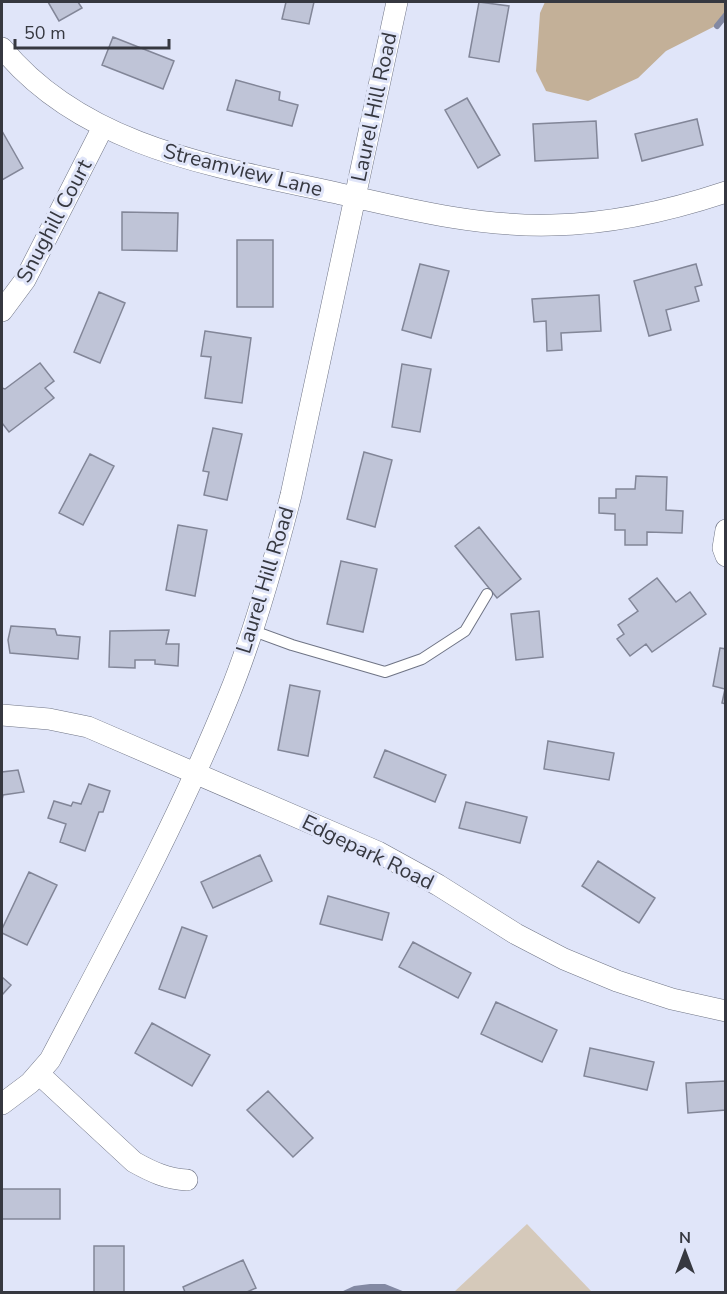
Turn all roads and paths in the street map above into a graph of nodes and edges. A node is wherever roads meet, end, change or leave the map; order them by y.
1 (397, 2) edge
2 (2, 48) edge
3 (103, 127) junction
4 (726, 192) edge
5 (354, 197) junction
6 (2, 311) edge
7 (726, 530) edge
8 (726, 556) edge
9 (487, 594) dead end
10 (251, 630) junction
11 (2, 715) edge
12 (196, 773) junction
13 (726, 1011) edge
14 (39, 1074) junction
15 (2, 1104) edge
16 (187, 1180) dead end

1 - 5 street, Laurel Hill Road
2 - 3 street, Streamview Lane
3 - 5 street, Streamview Lane
3 - 6 street, Snughill Court
4 - 5 street, Streamview Lane
5 - 10 street, Laurel Hill Road
7 - 8 street
9 - 10 lane
10 - 12 street, Laurel Hill Road
11 - 12 street, Edgepark Road
12 - 13 street, Edgepark Road
12 - 14 street, Laurel Hill Road
14 - 15 street, Laurel Hill Road
14 - 16 street

